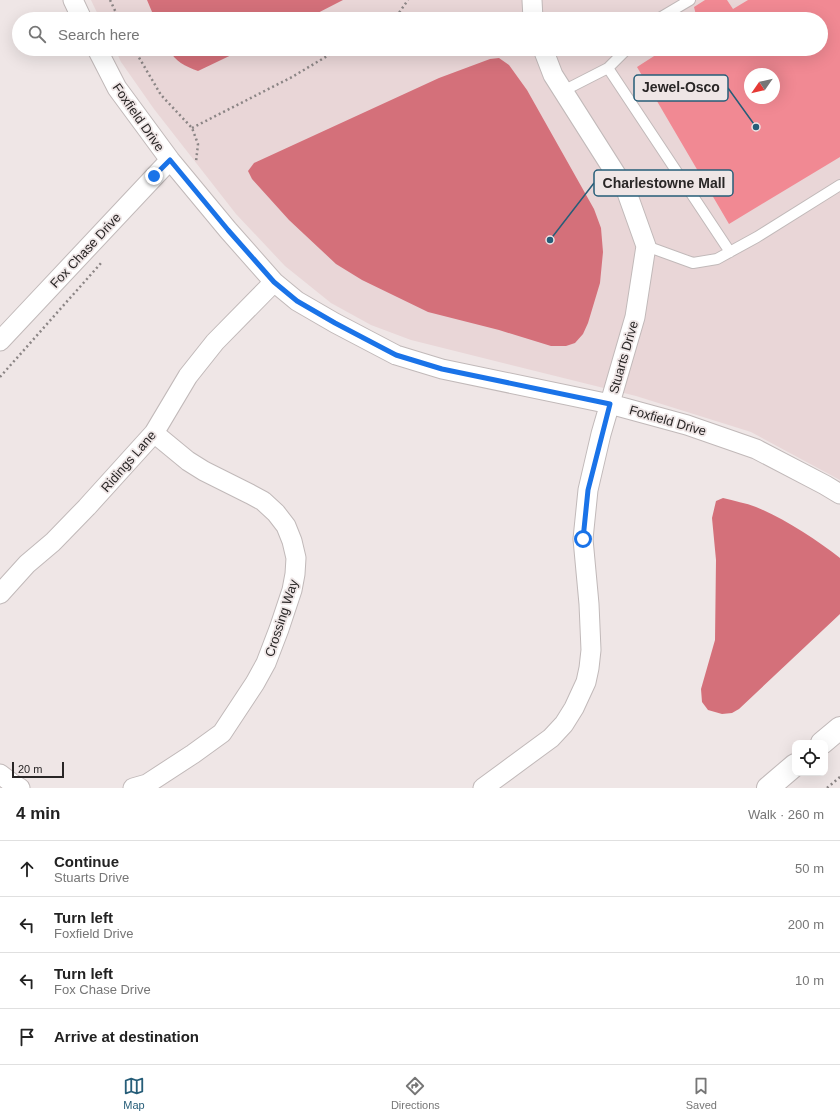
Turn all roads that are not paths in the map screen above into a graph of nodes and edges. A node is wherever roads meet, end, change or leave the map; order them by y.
1 (73, 0) edge
2 (532, 0) edge
3 (690, 0) edge
4 (79, 12) edge
5 (533, 12) edge
6 (670, 12) edge
7 (101, 56) edge
8 (546, 56) edge
9 (620, 56) edge
10 (608, 68) junction
11 (563, 91) junction
12 (170, 160) junction
13 (840, 185) edge
14 (646, 246) junction
15 (730, 252) junction
16 (274, 282) junction
17 (0, 341) edge
18 (610, 404) junction
19 (154, 433) junction
20 (840, 494) edge
21 (0, 594) edge
22 (840, 728) edge
23 (826, 740) edge
24 (792, 768) edge
25 (0, 774) edge
26 (20, 788) edge
27 (133, 788) edge
28 (483, 788) edge
29 (768, 788) edge

1 - 4 street
2 - 5 street
3 - 6 lane
7 - 12 street, Foxfield Drive
8 - 11 street, Stuarts Drive
9 - 10 lane
10 - 11 lane
10 - 15 lane
11 - 14 street, Stuarts Drive
12 - 16 street, Foxfield Drive
12 - 17 street, Fox Chase Drive
13 - 15 lane
14 - 15 lane
14 - 18 street, Stuarts Drive
16 - 18 street, Foxfield Drive
16 - 19 street, Ridings Lane
18 - 20 street, Foxfield Drive
18 - 28 street, Stuarts Drive
19 - 21 street, Ridings Lane
19 - 27 street, Crossing Way
22 - 23 main road
24 - 29 main road
25 - 26 street

